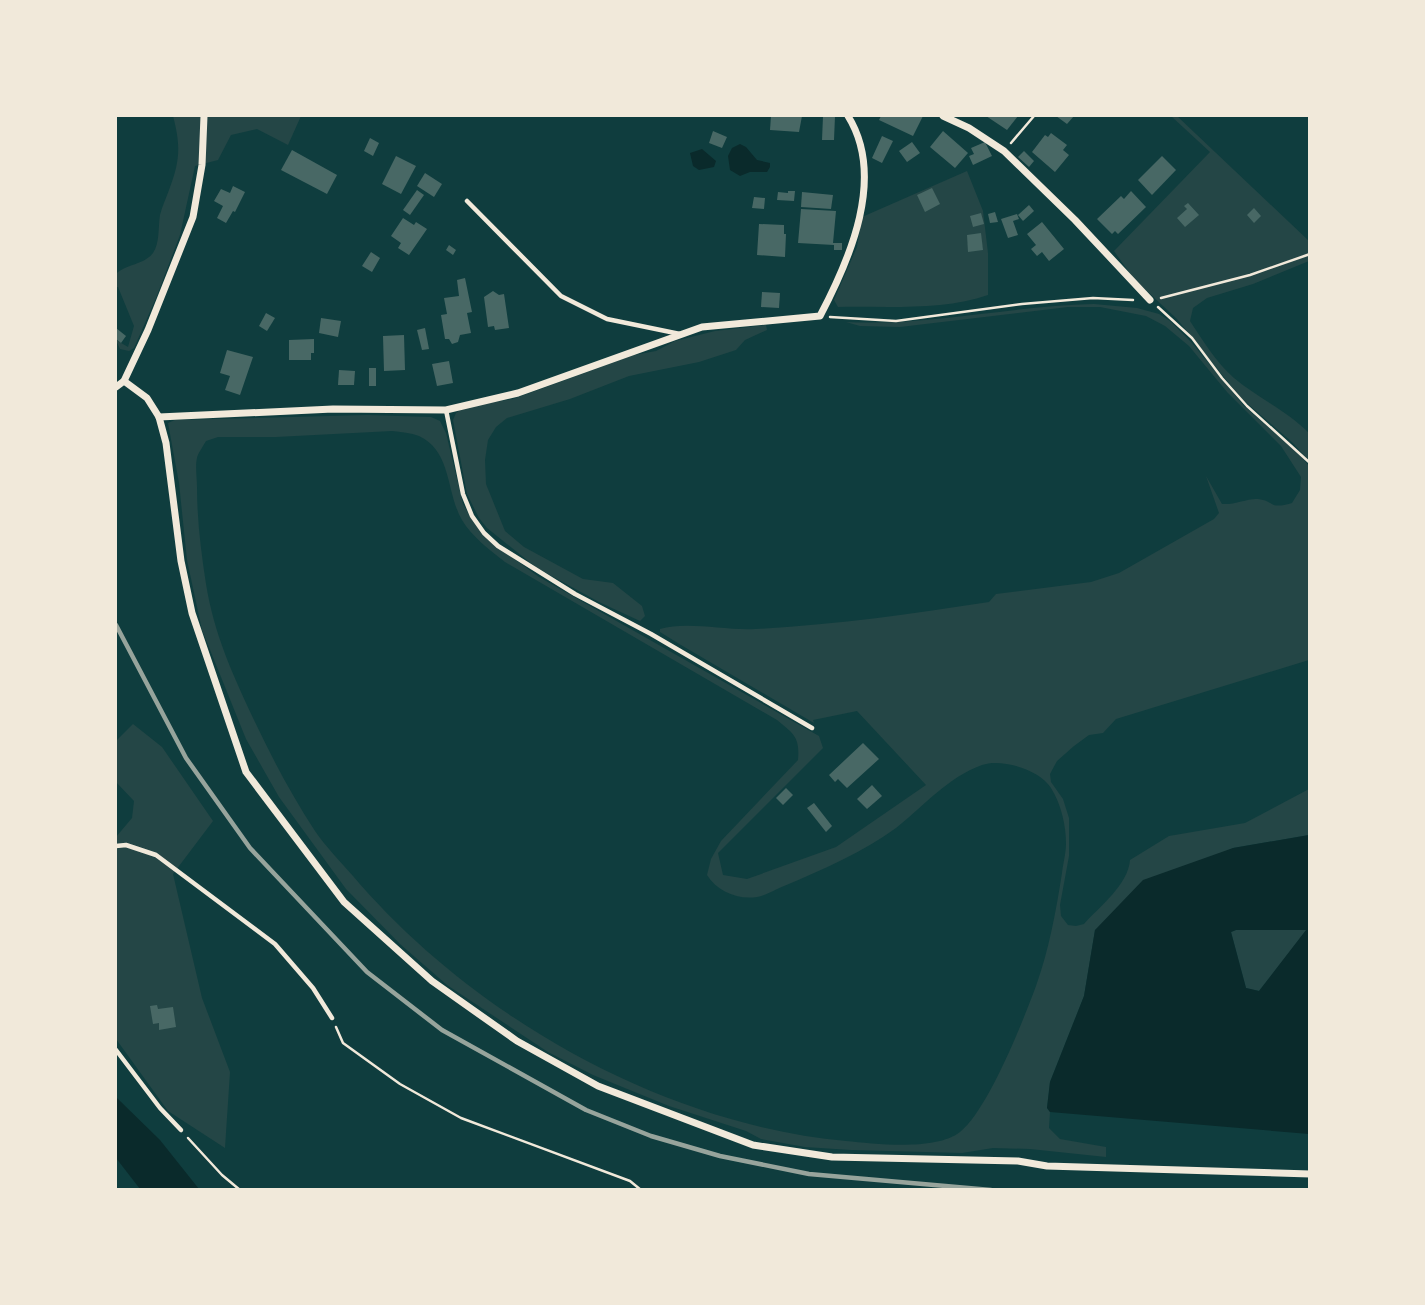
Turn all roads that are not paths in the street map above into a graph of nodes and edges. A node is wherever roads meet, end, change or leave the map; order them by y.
1 (204, 116) edge
2 (848, 116) edge
3 (943, 116) edge
4 (467, 201) dead end
5 (1150, 300) road end
6 (681, 334) junction
7 (124, 381) junction
8 (116, 387) edge
9 (446, 410) junction
10 (159, 417) junction
11 (812, 728) dead end
12 (116, 846) edge
13 (332, 1018) road end
14 (116, 1050) edge
15 (181, 1130) road end
16 (1310, 1174) edge

1 - 7 street
2 - 6 street
3 - 5 street
4 - 6 lane
6 - 9 street
7 - 8 street
7 - 10 street
9 - 10 street
9 - 11 lane
10 - 16 street
12 - 13 lane
14 - 15 lane

